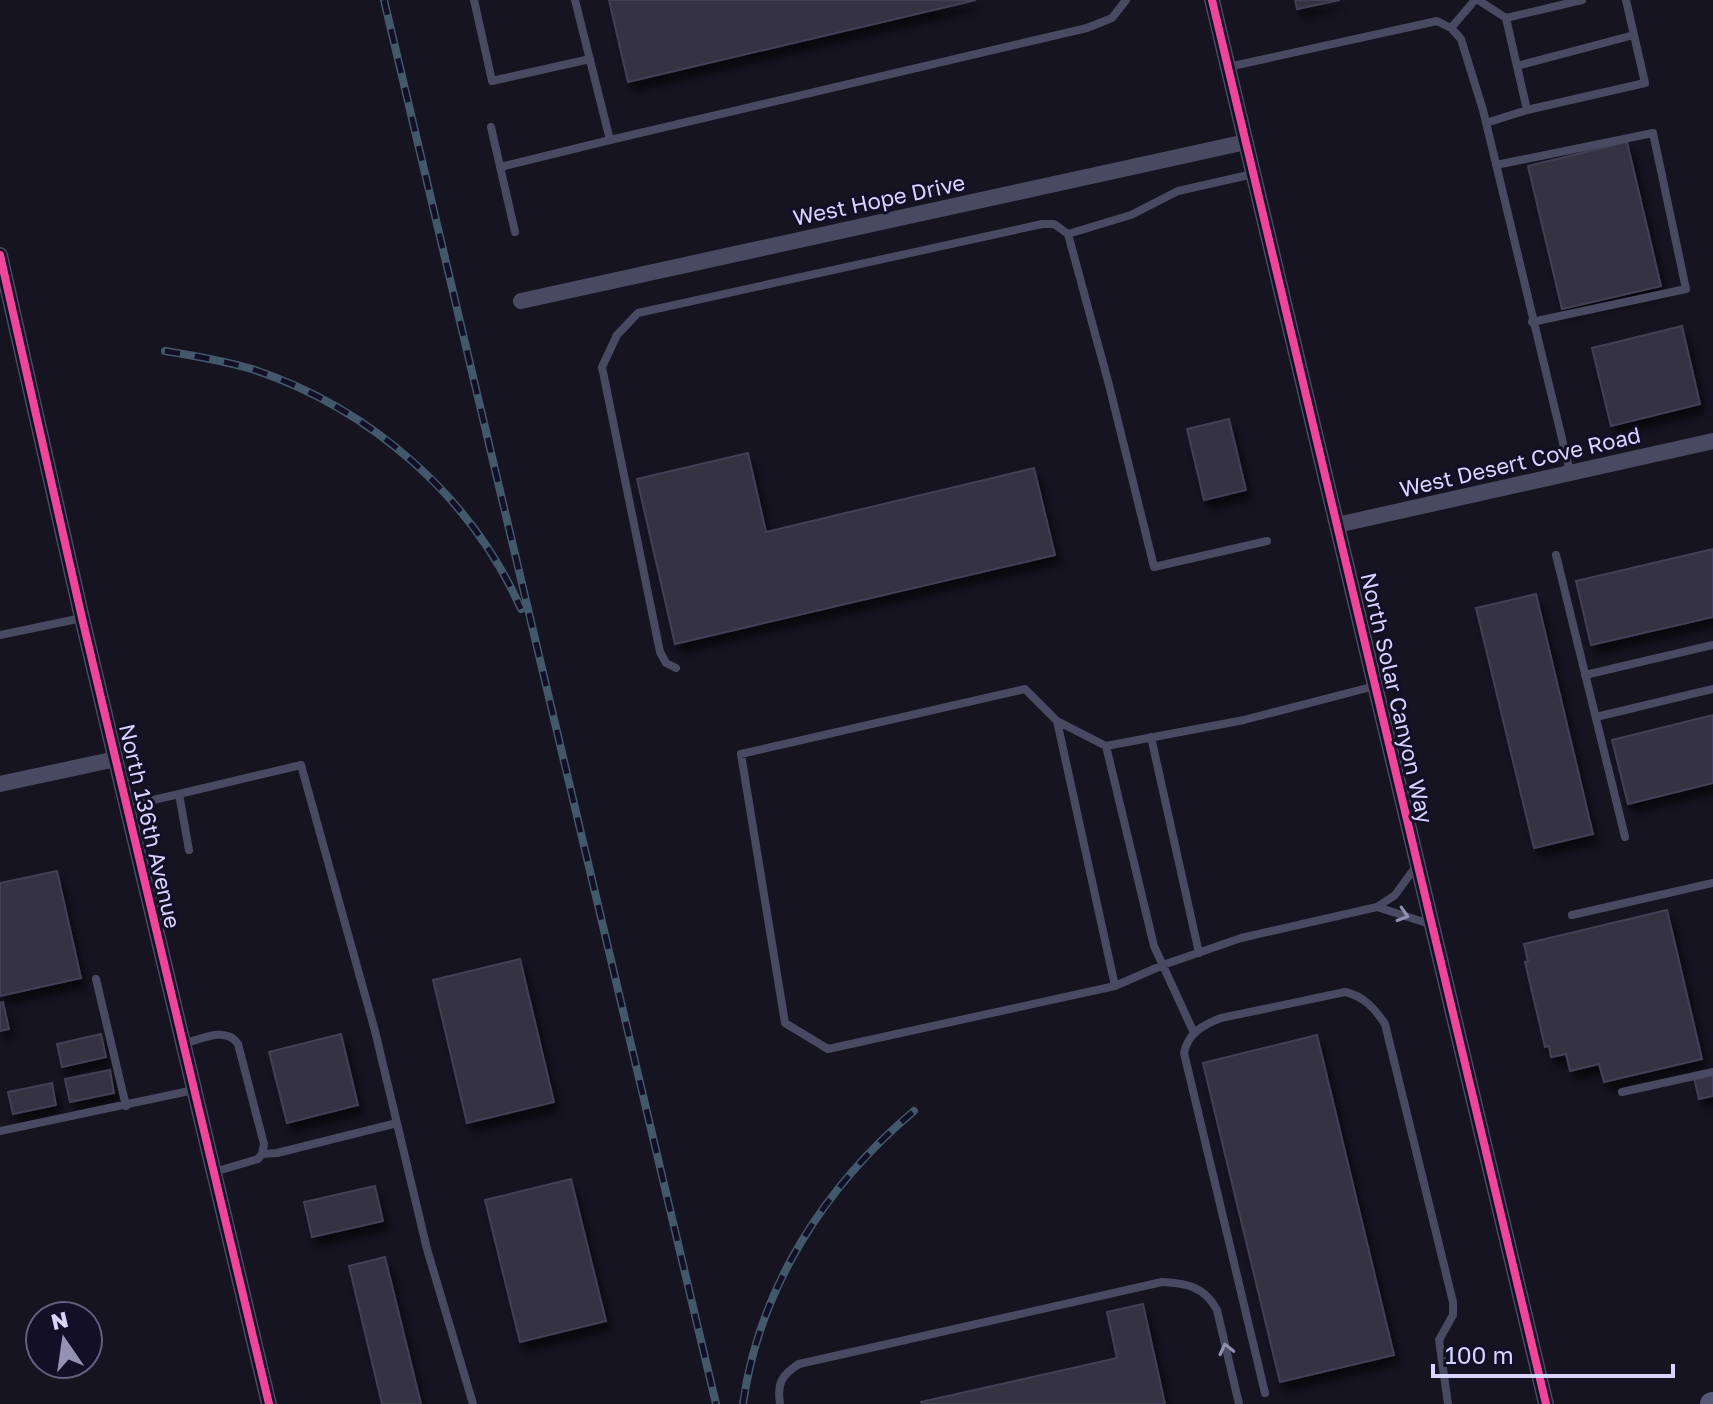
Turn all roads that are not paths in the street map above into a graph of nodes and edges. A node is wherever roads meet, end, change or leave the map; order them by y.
1 (474, 0) edge
2 (575, 0) edge
3 (1126, 0) edge
4 (1212, 0) edge
5 (1476, 0) edge
6 (1582, 0) edge
7 (1626, 0) edge
8 (1506, 18) junction
9 (1451, 28) junction
10 (1634, 35) junction
11 (590, 59) junction
12 (1517, 66) junction
13 (1228, 67) junction
14 (1527, 110) junction
15 (1486, 123) junction
16 (491, 127) dead end
17 (610, 140) junction
18 (1246, 142) junction
19 (1496, 165) junction
20 (500, 167) junction
21 (1254, 174) junction
22 (515, 232) dead end
23 (1068, 234) junction
24 (0, 255) edge
25 (521, 301) dead end
26 (1532, 322) junction
27 (1713, 441) edge
28 (1570, 473) junction
29 (1337, 525) junction
30 (1267, 541) dead end
31 (1556, 555) dead end
32 (82, 618) junction
33 (0, 635) edge
34 (1713, 645) edge
35 (676, 668) dead end
36 (1585, 675) junction
37 (1375, 686) junction
38 (1713, 689) edge
39 (1596, 717) junction
40 (1057, 721) junction
41 (1151, 737) junction
42 (1106, 746) junction
43 (116, 759) junction
44 (0, 784) edge
45 (179, 794) junction
46 (127, 806) junction
47 (1625, 837) dead end
48 (189, 850) dead end
49 (1418, 864) junction
50 (1713, 883) edge
51 (1377, 907) junction
52 (1572, 915) dead end
53 (1433, 925) junction
54 (1199, 953) junction
55 (1163, 965) junction
56 (96, 979) dead end
57 (1115, 986) junction
58 (1194, 1033) junction
59 (183, 1044) junction
60 (1713, 1072) edge
61 (194, 1090) junction
62 (1622, 1092) dead end
63 (126, 1106) junction
64 (397, 1123) junction
65 (0, 1131) edge
66 (262, 1154) junction
67 (214, 1172) junction
68 (1265, 1393) dead end
69 (269, 1404) edge
70 (473, 1404) edge
71 (780, 1404) edge
72 (1239, 1404) edge
73 (1448, 1404) edge
74 (1546, 1404) edge

1 - 11 lane
2 - 11 lane
3 - 17 lane
4 - 13 street, North Solar Canyon Way
5 - 8 lane
5 - 9 lane
6 - 8 lane
7 - 10 lane
8 - 12 lane
9 - 13 lane
9 - 15 lane
10 - 12 lane
10 - 14 lane
11 - 17 lane
12 - 14 lane
13 - 18 street, North Solar Canyon Way
14 - 15 lane
15 - 19 lane
16 - 20 lane
17 - 20 lane
18 - 21 street, North Solar Canyon Way
18 - 25 street, West Hope Drive
19 - 26 lane
19 - 26 lane
20 - 22 lane
21 - 23 lane
21 - 29 street, North Solar Canyon Way
23 - 30 lane
23 - 35 lane
24 - 32 street, North 136th Avenue
26 - 28 lane
27 - 28 street, West Desert Cove Road
28 - 29 street, West Desert Cove Road
29 - 37 street, North Solar Canyon Way
31 - 36 lane
32 - 33 lane
32 - 43 street, North 136th Avenue
34 - 36 lane
36 - 39 lane
37 - 41 lane
37 - 49 street, North Solar Canyon Way
38 - 39 lane
39 - 47 lane
40 - 42 lane
40 - 57 lane
40 - 57 lane
41 - 42 lane
41 - 54 lane
42 - 55 lane
43 - 44 street
43 - 46 street, North 136th Avenue
45 - 46 lane
45 - 48 lane
45 - 64 lane
46 - 59 street, North 136th Avenue
49 - 51 lane
49 - 53 street, North Solar Canyon Way
50 - 52 lane
51 -> 53 lane
51 - 54 lane
53 - 74 street, North Solar Canyon Way
54 - 55 lane
55 - 57 lane
55 - 58 lane
56 - 63 lane
58 - 68 lane
58 - 73 lane
59 - 61 street, North 136th Avenue
59 - 66 lane
60 - 62 lane
61 - 63 lane
61 - 67 street, North 136th Avenue
63 - 65 lane
64 - 66 lane
64 - 70 lane
66 - 67 lane
67 - 69 street, North 136th Avenue
72 -> 71 lane

